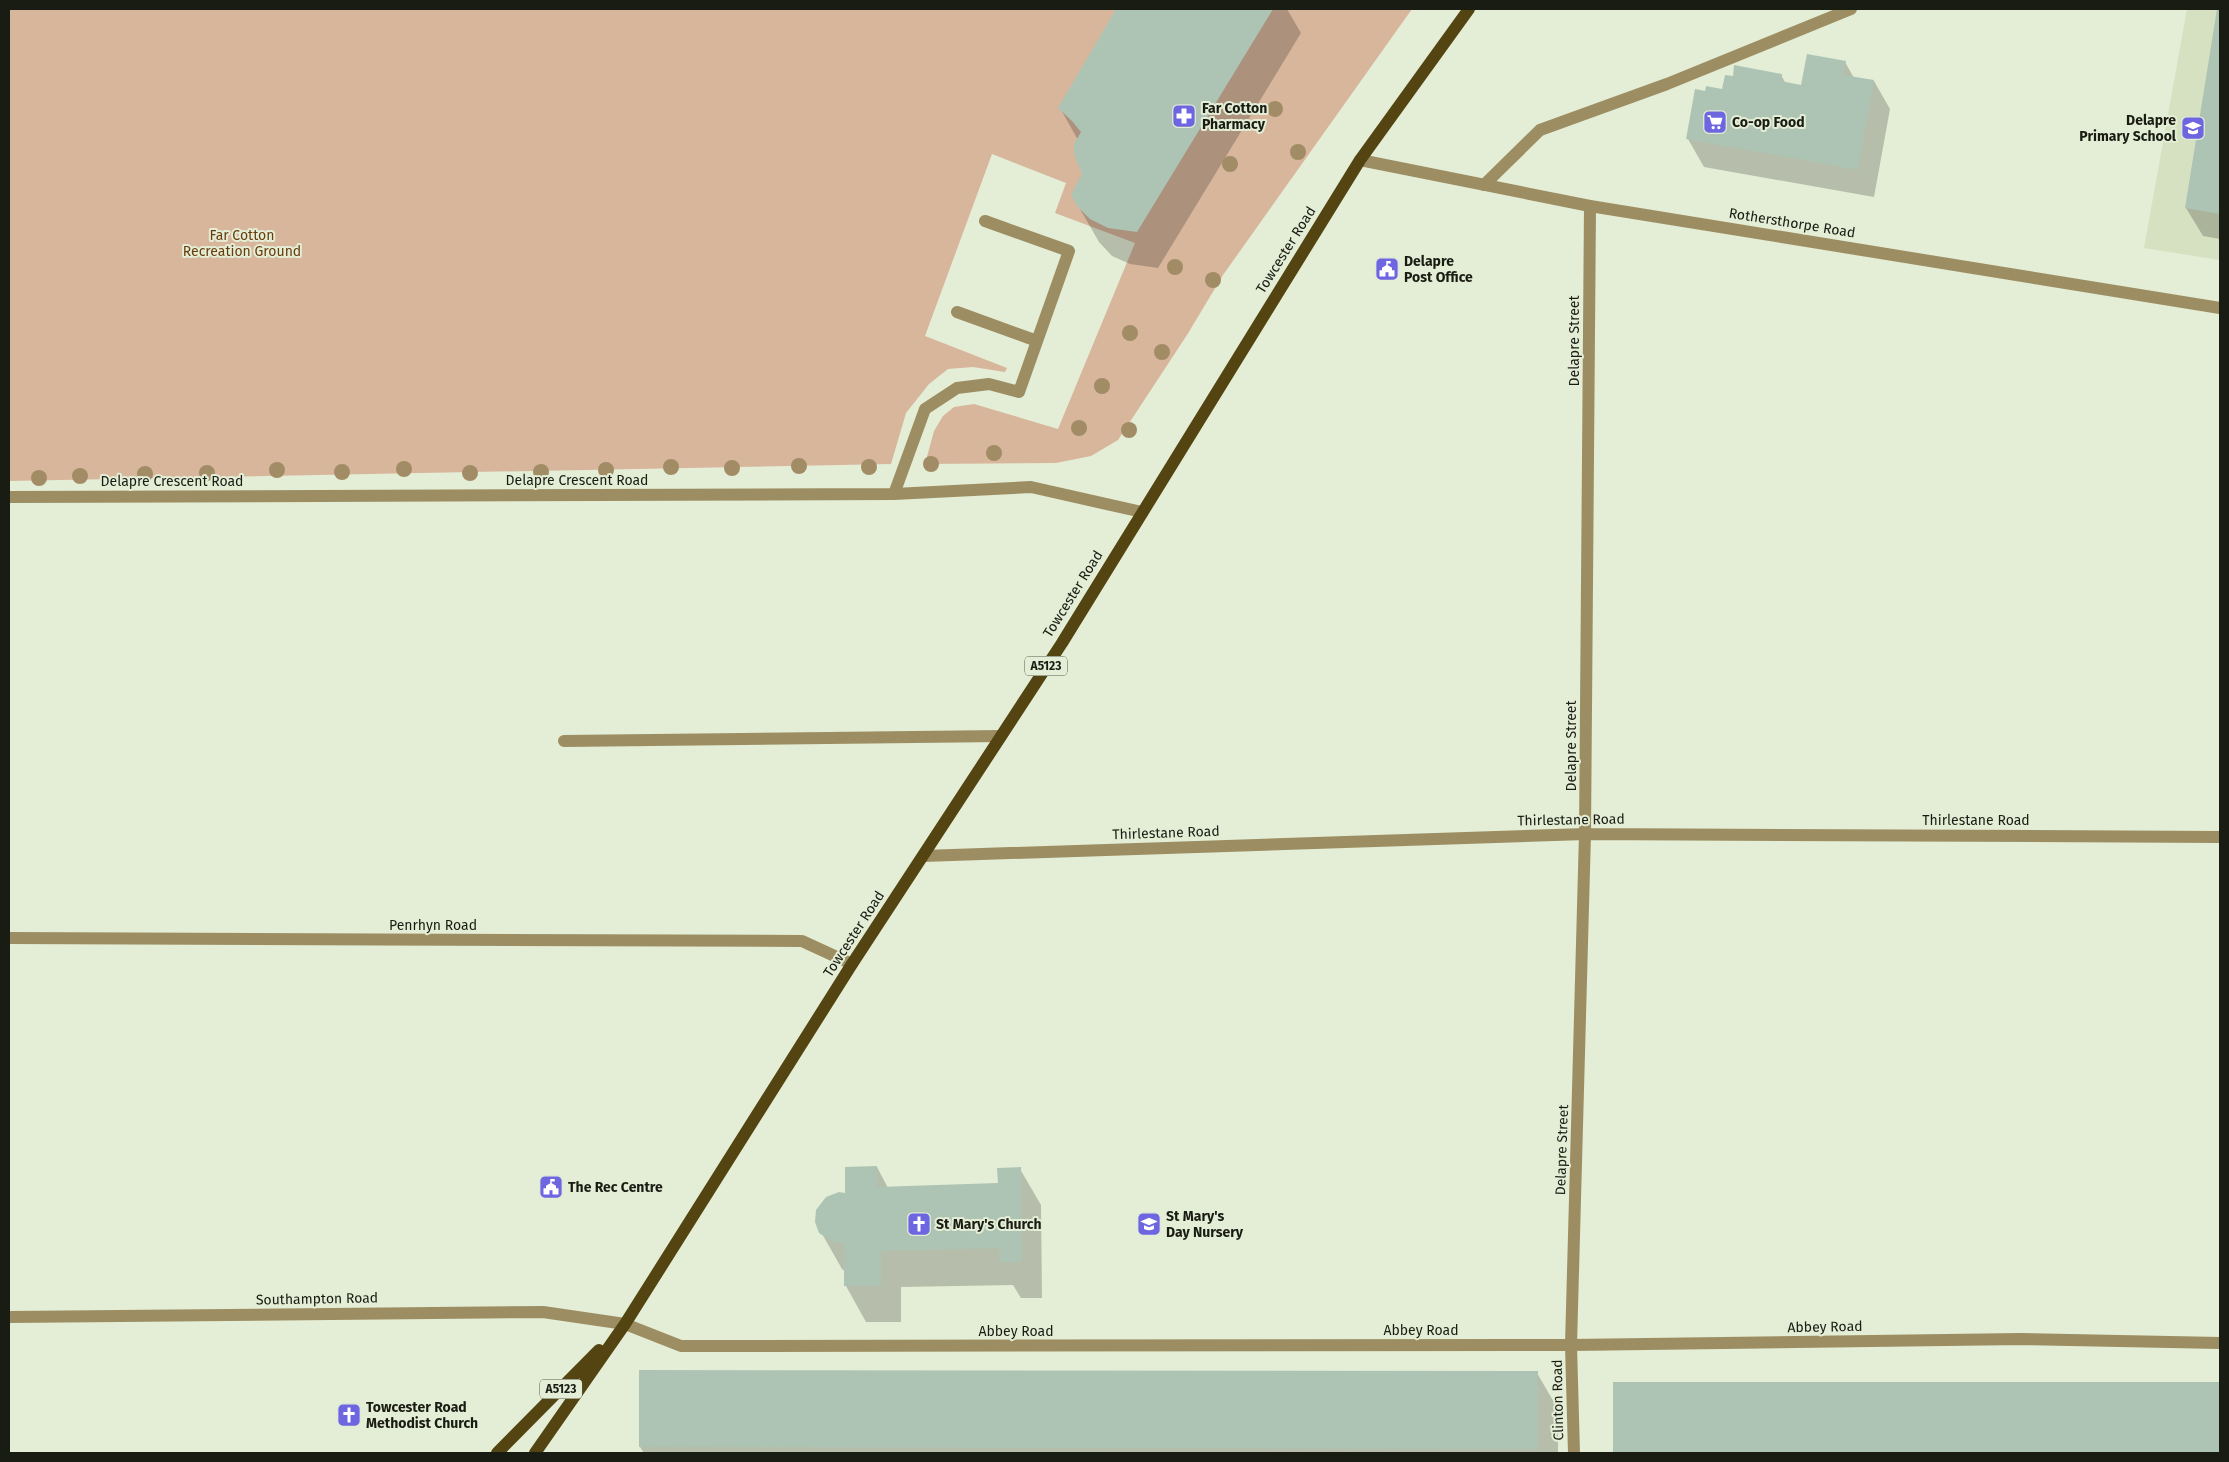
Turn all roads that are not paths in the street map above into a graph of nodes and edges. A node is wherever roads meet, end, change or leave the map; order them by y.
1 (1469, 9) edge
2 (1851, 9) edge
3 (1360, 160) junction
4 (1484, 185) junction
5 (1590, 206) junction
6 (985, 221) dead end
7 (2220, 308) edge
8 (957, 312) dead end
9 (1037, 341) junction
10 (894, 494) junction
11 (9, 497) edge
12 (1142, 512) junction
13 (1001, 736) junction
14 (564, 742) dead end
15 (1585, 834) junction
16 (2220, 836) edge
17 (923, 856) junction
18 (9, 938) edge
19 (852, 964) junction
20 (9, 1317) edge
21 (625, 1324) junction
22 (2220, 1343) edge
23 (1572, 1345) junction
24 (497, 1453) edge
25 (535, 1453) edge
26 (1574, 1453) edge

1 - 3 main road, Towcester Road / A5123
2 - 4 street
3 - 4 street, Rothersthorpe Road
3 - 12 main road, Towcester Road / A5123
4 - 5 street, Rothersthorpe Road
5 - 7 street, Rothersthorpe Road
5 - 15 street, Delapre Street
6 - 9 street
8 - 9 street
9 - 10 street
10 - 11 street, Delapre Crescent Road
10 - 12 street, Delapre Crescent Road
12 - 13 main road, Towcester Road / A5123
13 - 14 street
13 - 17 main road, Towcester Road / A5123
15 - 16 street, Thirlestane Road
15 - 17 street, Thirlestane Road
15 - 23 street, Delapre Street
17 - 19 main road, Towcester Road / A5123
18 - 19 street, Penrhyn Road
19 - 21 main road, Towcester Road / A5123
20 - 21 street, Southampton Road
21 - 23 street, Abbey Road
21 - 24 main road, Towcester Road / A5123
21 - 25 main road, Towcester Road / A5123
22 - 23 street, Abbey Road
23 - 26 street, Clinton Road

